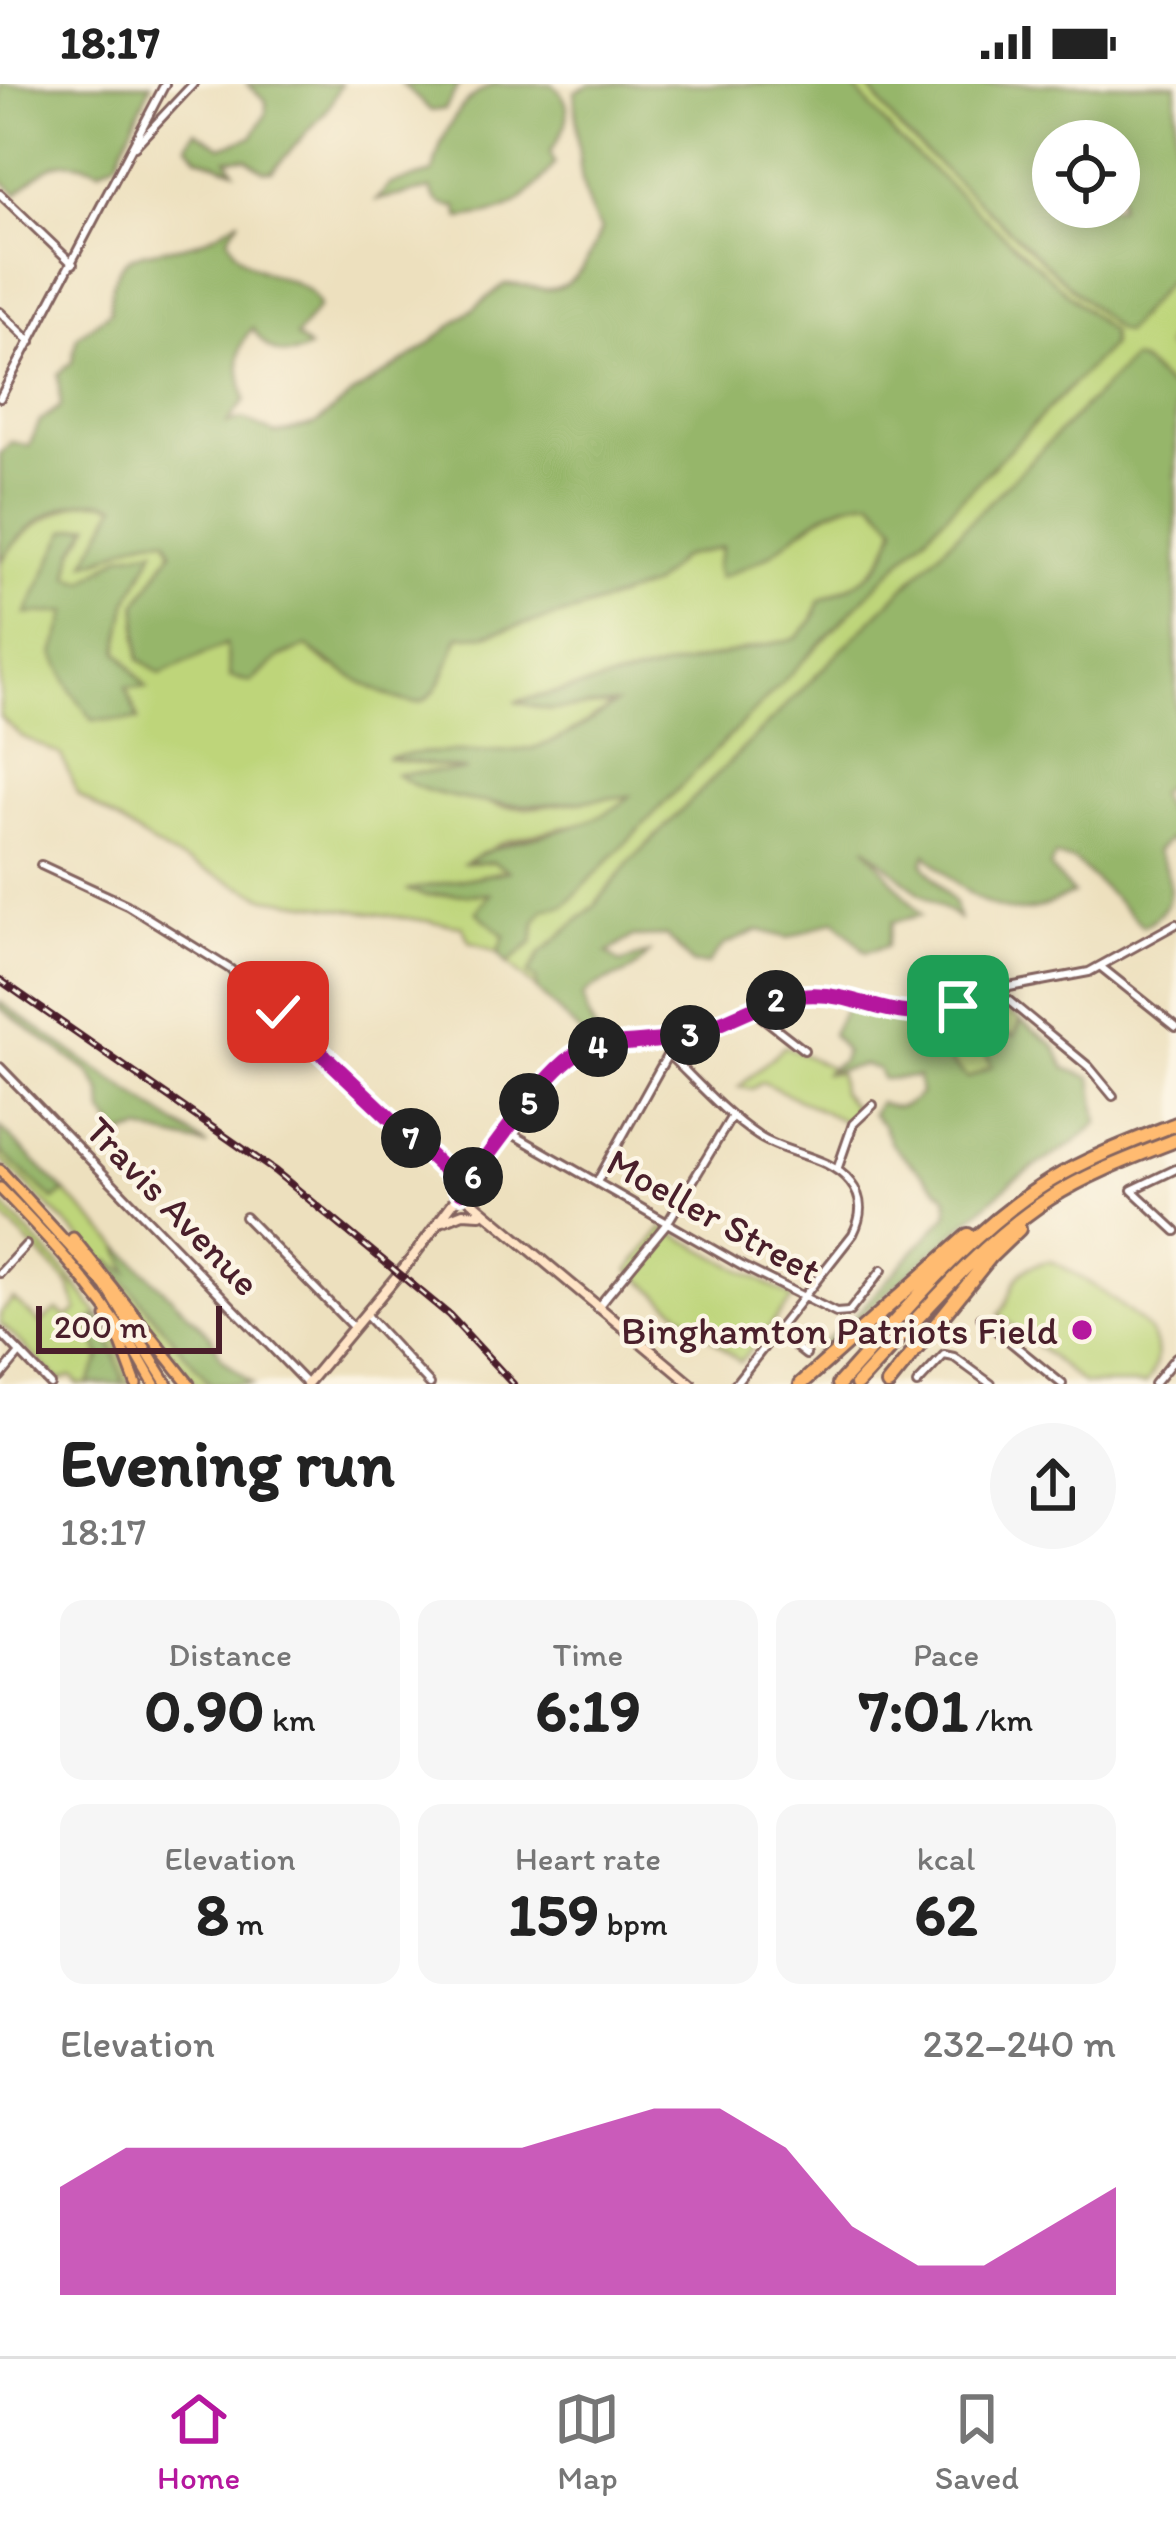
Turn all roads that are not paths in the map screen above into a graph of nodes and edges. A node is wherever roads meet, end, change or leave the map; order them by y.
1 (165, 84) edge
2 (193, 84) edge
3 (133, 149) junction
4 (0, 194) edge
5 (73, 263) junction
6 (0, 312) edge
7 (32, 342) junction
8 (0, 398) edge
9 (41, 865) dead end
10 (1176, 924) edge
11 (1101, 967) junction
12 (997, 991) junction
13 (753, 1010) junction
14 (1176, 1027) edge
15 (665, 1042) junction
16 (804, 1050) dead end
17 (668, 1054) junction
18 (0, 1067) edge
19 (1113, 1096) dead end
20 (872, 1105) dead end
21 (732, 1116) junction
22 (1176, 1124) edge
23 (509, 1132) junction
24 (1176, 1140) edge
25 (1125, 1160) junction
26 (1176, 1169) edge
27 (0, 1170) edge
28 (837, 1170) junction
29 (597, 1182) junction
30 (0, 1188) edge
31 (461, 1192) junction
32 (30, 1201) junction
33 (1019, 1202) junction
34 (485, 1214) junction
35 (245, 1217) dead end
36 (668, 1222) junction
37 (434, 1230) junction
38 (1176, 1231) edge
39 (26, 1246) dead end
40 (882, 1270) dead end
41 (0, 1273) edge
42 (83, 1276) junction
43 (804, 1299) junction
44 (597, 1308) junction
45 (365, 1314) junction
46 (981, 1318) dead end
47 (354, 1328) junction
48 (0, 1332) edge
49 (777, 1332) junction
50 (20, 1353) junction
51 (806, 1355) dead end
52 (1176, 1357) edge
53 (0, 1377) edge
54 (50, 1384) edge
55 (136, 1384) edge
56 (154, 1384) edge
57 (167, 1384) edge
58 (189, 1384) edge
59 (307, 1384) edge
60 (430, 1384) edge
61 (691, 1384) edge
62 (735, 1384) edge
63 (800, 1384) edge
64 (838, 1384) edge
65 (857, 1384) edge
66 (888, 1384) edge
67 (917, 1384) edge
68 (991, 1384) edge
69 (1062, 1384) edge
70 (1154, 1384) edge

1 - 3 street
2 - 3 street
3 - 5 street
4 - 5 street
5 - 7 street
6 - 7 street
7 - 8 street
9 - 31 street
10 - 11 street
11 - 12 street
11 - 14 street
12 - 13 street
12 - 19 street
13 - 15 street
13 - 16 street
15 - 17 street
15 - 23 street
17 - 21 street
17 - 29 street
18 - 59 street, Travis Avenue
20 - 28 street
21 - 28 street
21 - 36 street
22 - 33 highway
23 - 29 street, Moeller Street
23 - 31 street
24 - 25 highway
25 - 65 highway
25 - 66 highway
26 - 38 street
27 - 32 main road
28 - 43 street
29 - 36 street, Moeller Street
30 - 42 main road
31 - 34 main road
31 - 37 main road
32 - 57 main road
32 - 58 main road
33 - 63 highway
33 - 64 highway
34 - 37 main road
34 - 44 main road
35 - 47 street
36 - 43 street, Moeller Street
36 - 44 street
37 - 45 main road
39 - 41 street
40 - 43 street, Moeller Street
42 - 55 main road
42 - 56 main road
43 - 49 street
44 - 61 main road
45 - 47 main road
45 - 60 street
46 - 69 street
47 - 59 main road
48 - 50 street
49 - 51 street
49 - 62 street
50 - 53 street
50 - 54 street
52 - 70 street
67 - 68 street

